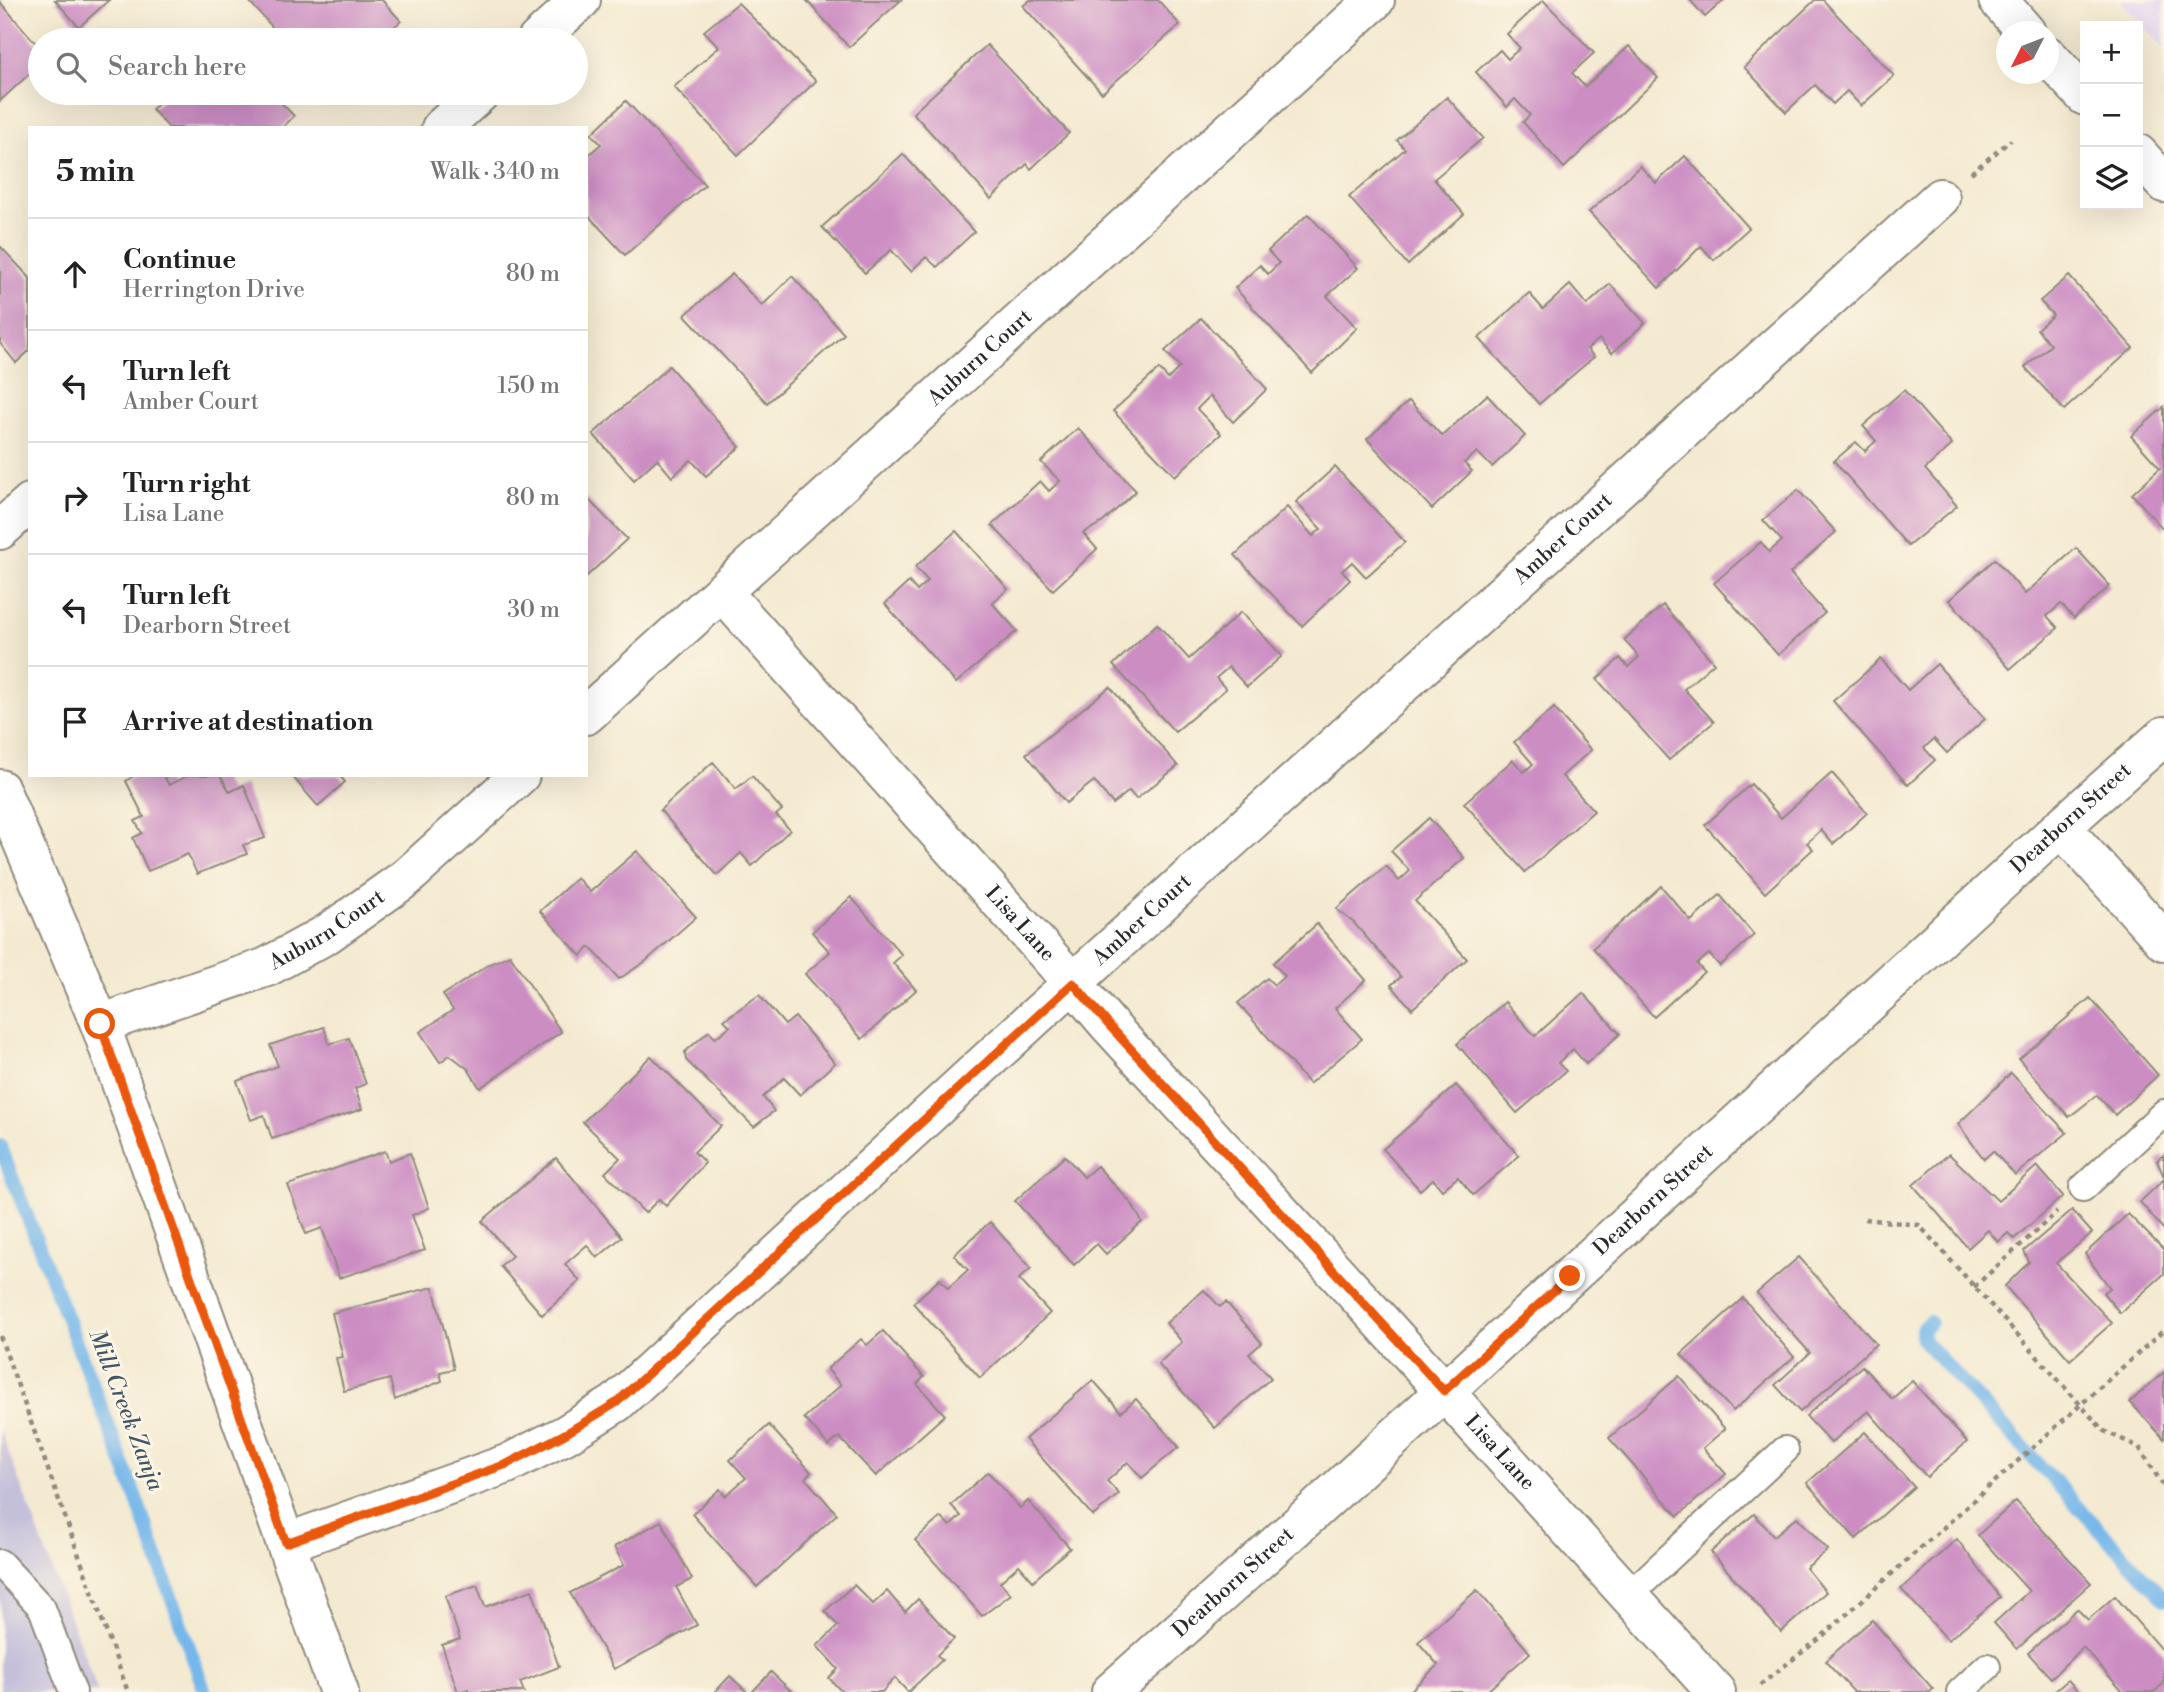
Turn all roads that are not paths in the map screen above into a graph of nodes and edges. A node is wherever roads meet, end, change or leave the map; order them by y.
1 (581, 0) edge
2 (1375, 0) edge
3 (1998, 0) edge
4 (2016, 21) edge
5 (550, 28) edge
6 (2059, 67) edge
7 (2080, 90) edge
8 (467, 105) edge
9 (443, 126) edge
10 (2143, 160) edge
11 (2164, 183) edge
12 (1940, 198) road end
13 (28, 505) edge
14 (0, 530) edge
15 (722, 592) junction
16 (588, 713) edge
17 (2164, 736) edge
18 (518, 777) edge
19 (0, 789) edge
20 (2060, 827) junction
21 (2164, 941) edge
22 (1073, 983) junction
23 (100, 1024) junction
24 (2164, 1113) edge
25 (2083, 1188) road end
26 (1444, 1391) junction
27 (1785, 1450) dead end
28 (286, 1543) junction
29 (0, 1563) edge
30 (1628, 1596) junction
31 (1987, 1667) dead end
32 (73, 1692) edge
33 (339, 1692) edge
34 (1111, 1692) edge
35 (1716, 1692) edge
36 (1960, 1692) edge

1 - 5 street
2 - 15 street, Auburn Court
3 - 4 street
6 - 7 street
8 - 9 street
10 - 11 street
12 - 22 street, Amber Court
13 - 14 street
15 - 16 street, Auburn Court
15 - 22 street, Lisa Lane
17 - 20 street, Dearborn Street
18 - 23 street, Auburn Court
19 - 23 street
20 - 21 street
20 - 26 street, Dearborn Street
22 - 26 street, Lisa Lane
22 - 28 street, Amber Court
23 - 28 street
24 - 25 lane
26 - 30 street, Lisa Lane
26 - 34 street, Dearborn Street
27 - 30 lane
28 - 33 street
29 - 32 lane
30 - 35 street, Lisa Lane
31 - 36 lane

